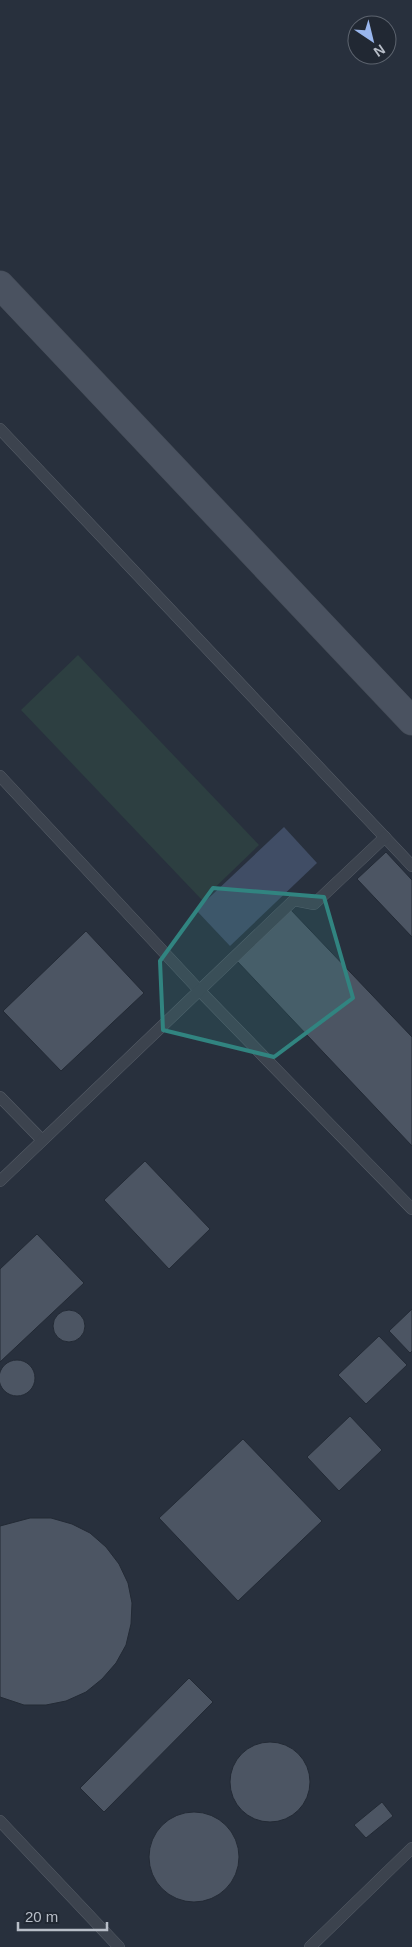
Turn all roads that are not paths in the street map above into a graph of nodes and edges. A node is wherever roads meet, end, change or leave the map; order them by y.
1 (0, 285) edge
2 (0, 429) edge
3 (412, 721) edge
4 (0, 776) edge
5 (384, 837) junction
6 (412, 866) edge
7 (199, 990) junction
8 (0, 1097) edge
9 (42, 1140) junction
10 (0, 1181) edge
11 (412, 1209) edge
12 (0, 1821) edge
13 (412, 1848) edge
14 (119, 1947) edge
15 (310, 1947) edge

1 - 3 street
2 - 5 lane
4 - 7 lane
5 - 6 lane
5 - 7 lane
7 - 9 lane
7 - 11 lane
8 - 9 lane
9 - 10 lane
12 - 14 lane
13 - 15 lane

